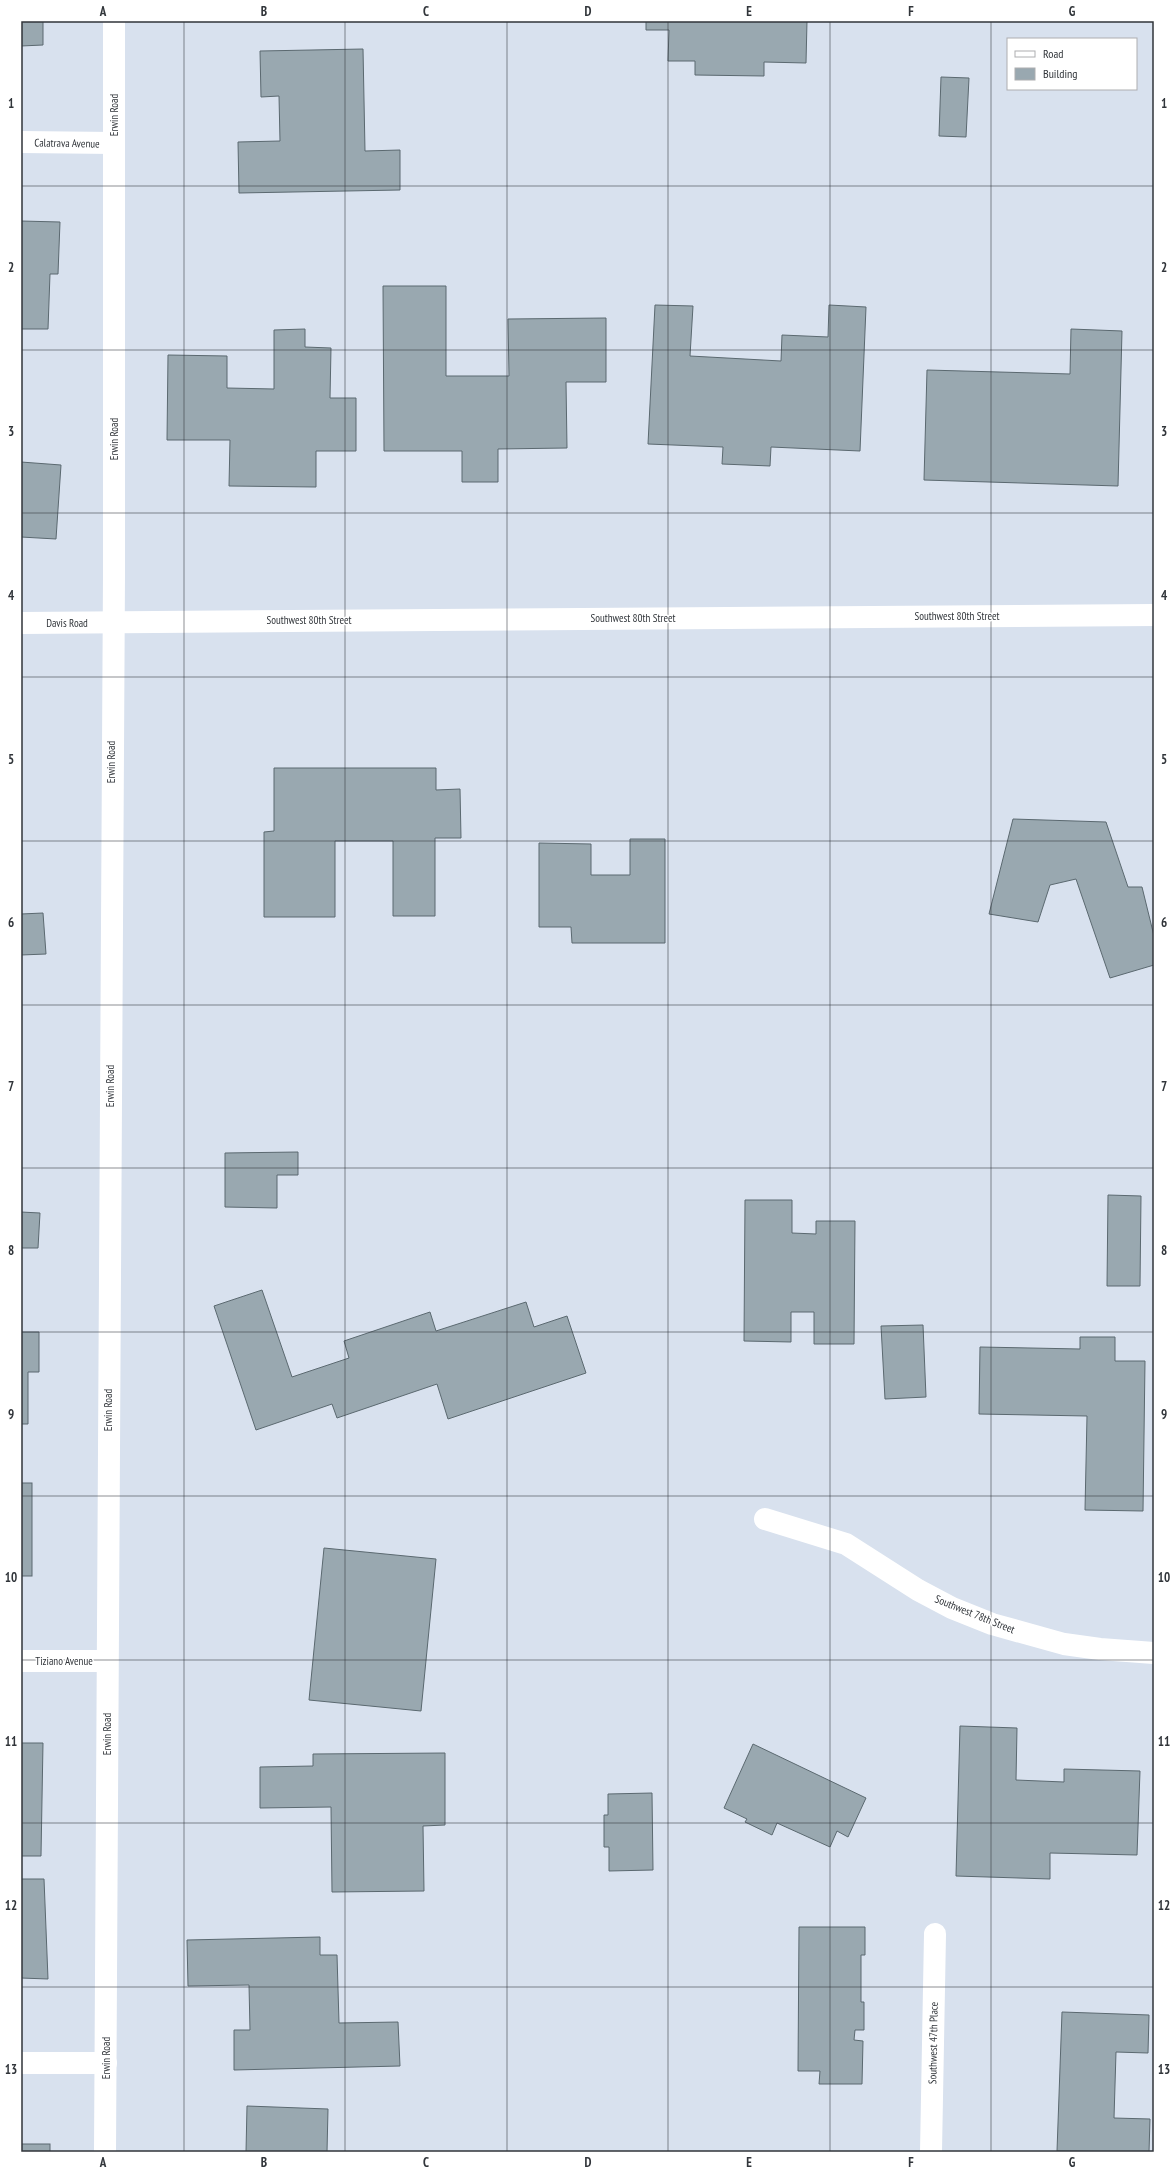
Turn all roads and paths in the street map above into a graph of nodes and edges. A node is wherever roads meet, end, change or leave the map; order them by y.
1 (114, 21) edge
2 (21, 142) edge
3 (114, 143) junction
4 (1154, 615) edge
5 (113, 622) junction
6 (21, 623) edge
7 (765, 1519) dead end
8 (1154, 1653) edge
9 (21, 1661) edge
10 (107, 1661) junction
11 (935, 1934) dead end
12 (21, 2063) edge
13 (106, 2063) junction
14 (105, 2152) edge
15 (932, 2152) edge

1 - 3 street, Erwin Road
2 - 3 street, Calatrava Avenue
3 - 5 street, Erwin Road
4 - 5 street, Southwest 80th Street
5 - 6 street, Davis Road
5 - 10 street, Erwin Road
7 - 8 street, Southwest 78th Street
9 - 10 street, Tiziano Avenue
10 - 13 street, Erwin Road
11 - 15 street, Southwest 47th Place
12 - 13 street
13 - 14 street, Erwin Road

